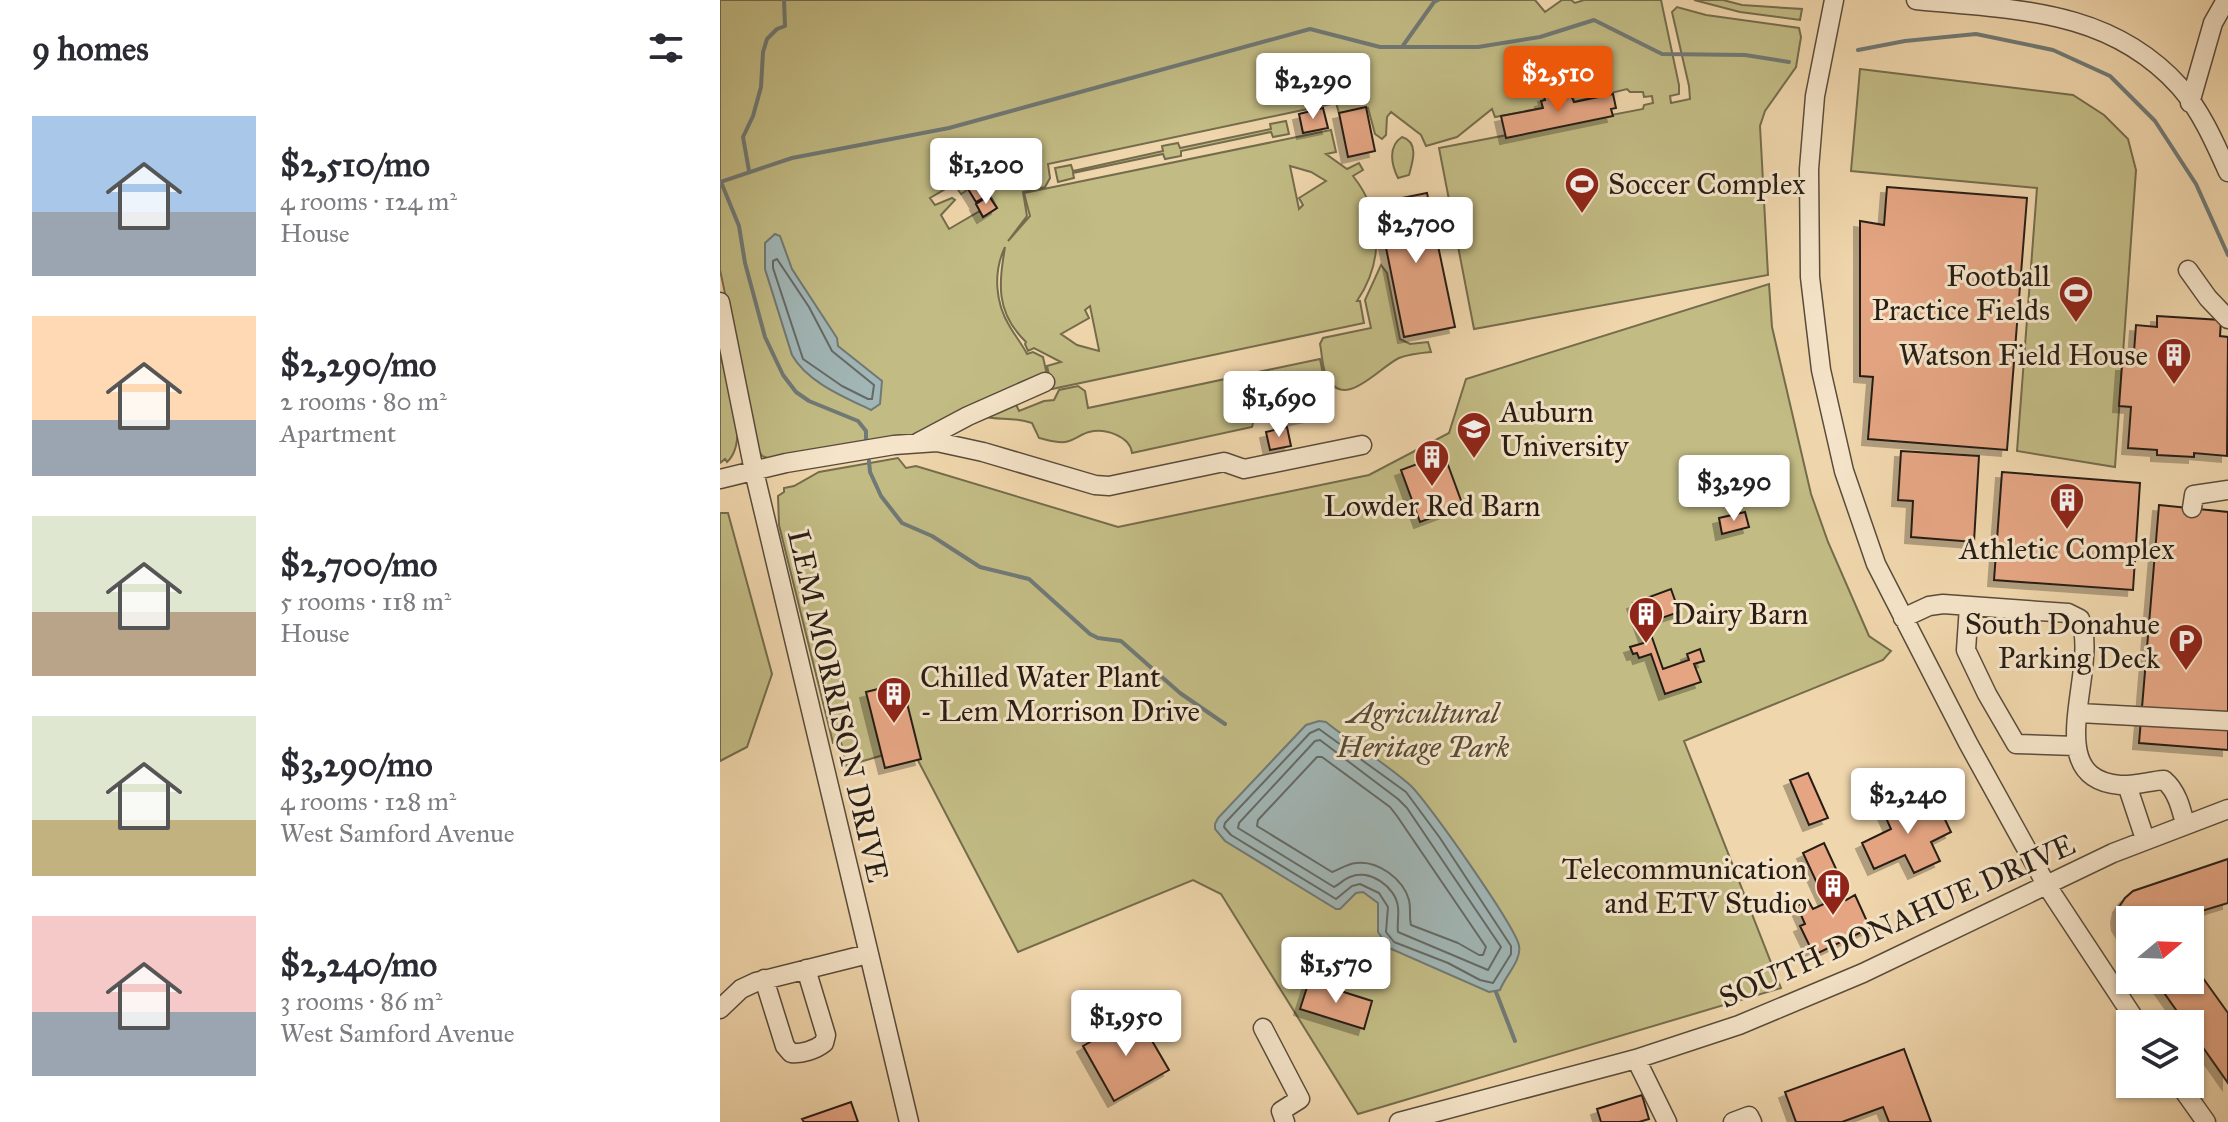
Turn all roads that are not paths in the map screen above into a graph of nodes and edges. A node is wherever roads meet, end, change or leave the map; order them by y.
1 (1834, 0) edge
2 (1916, 0) edge
3 (2226, 0) edge
4 (2190, 103) junction
5 (2228, 172) edge
6 (2188, 270) dead end
7 (720, 302) edge
8 (2228, 319) edge
9 (1045, 382) dead end
10 (917, 444) junction
11 (1362, 445) dead end
12 (754, 471) junction
13 (720, 479) edge
14 (2228, 490) edge
15 (2192, 508) dead end
16 (1969, 606) junction
17 (1903, 618) junction
18 (2079, 713) junction
19 (2228, 721) edge
20 (2075, 746) junction
21 (2127, 785) junction
22 (2228, 809) edge
23 (2185, 824) junction
24 (2145, 839) junction
25 (2047, 886) junction
26 (868, 954) junction
27 (806, 969) junction
28 (764, 979) junction
29 (720, 1009) edge
30 (2129, 1010) edge
31 (1263, 1028) dead end
32 (1636, 1059) junction
33 (2189, 1098) edge
34 (909, 1122) edge
35 (1285, 1122) edge
36 (1399, 1122) edge
37 (1667, 1122) edge
38 (1733, 1122) edge
39 (1752, 1122) edge
40 (2206, 1122) edge

1 - 17 street
2 - 4 street
3 - 4 street
4 - 5 street
6 - 8 street
7 - 12 street, LEM MORRISON DRIVE
9 - 10 street
10 - 11 street
10 - 12 street
12 - 13 street
12 - 26 street, LEM MORRISON DRIVE
14 - 15 street
16 - 17 street
16 - 18 street
16 - 20 street
17 - 25 street
18 - 19 street
18 - 20 street
20 - 21 street
21 - 23 street
21 - 24 street
22 - 23 street, SOUTH DONAHUE DRIVE
23 - 24 street, SOUTH DONAHUE DRIVE
24 - 25 street, SOUTH DONAHUE DRIVE
25 - 30 street
25 - 32 street, SOUTH DONAHUE DRIVE
26 - 27 street
26 - 34 street, LEM MORRISON DRIVE
27 - 28 street
27 - 28 street
28 - 29 street
31 - 35 street
32 - 36 street, SOUTH DONAHUE DRIVE
32 - 37 street
33 - 40 street
38 - 39 street

